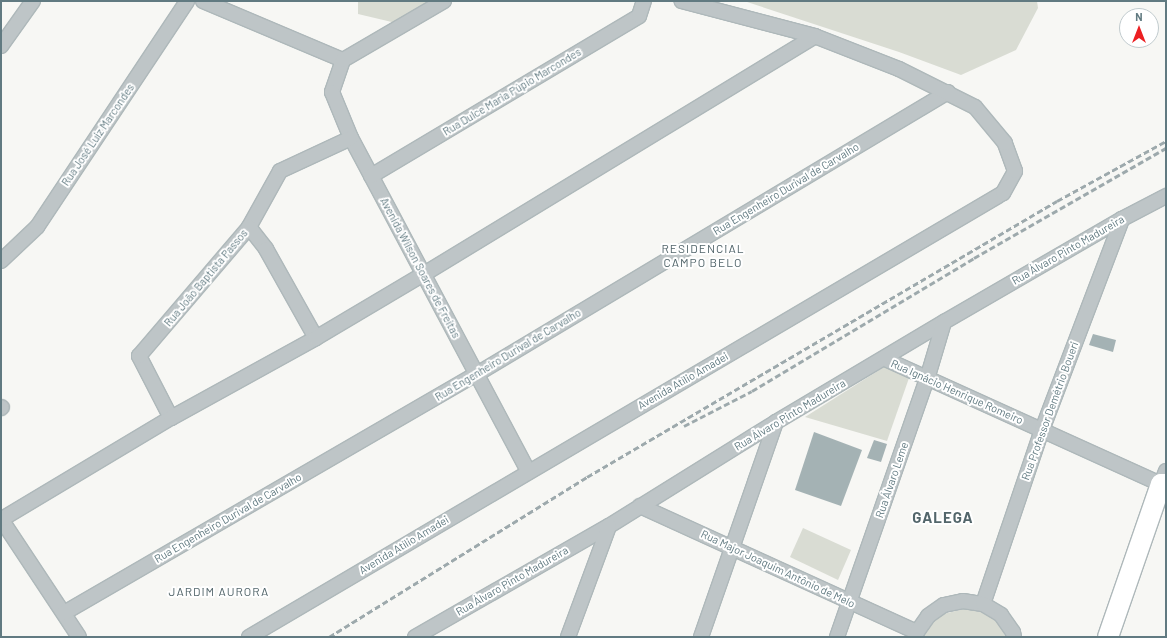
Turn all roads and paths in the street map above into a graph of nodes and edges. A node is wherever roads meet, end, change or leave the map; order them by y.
1 (33, 1) edge
2 (187, 1) edge
3 (203, 1) edge
4 (444, 1) edge
5 (644, 1) edge
6 (682, 1) edge
7 (815, 36) junction
8 (1, 46) edge
9 (343, 60) junction
10 (948, 92) junction
11 (351, 138) junction
12 (371, 176) junction
13 (1166, 196) edge
14 (1122, 219) junction
15 (249, 227) junction
16 (1, 261) edge
17 (424, 274) junction
18 (944, 322) junction
19 (316, 338) junction
20 (884, 359) junction
21 (477, 374) junction
22 (927, 379) junction
23 (171, 418) junction
24 (776, 422) junction
25 (1042, 430) junction
26 (528, 471) junction
27 (1164, 480) edge
28 (640, 506) junction
29 (1, 519) edge
30 (609, 526) junction
31 (732, 547) junction
32 (849, 602) junction
33 (983, 604) junction
34 (64, 612) junction
35 (916, 634) edge
36 (79, 637) edge
37 (249, 637) edge
38 (415, 637) edge
39 (568, 637) edge
40 (701, 637) edge
41 (837, 637) edge
42 (1014, 637) edge
43 (1108, 637) edge

1 - 8 street
2 - 16 street, Rua José Luiz Marcondes
3 - 9 street
4 - 9 street
5 - 12 street, Rua Dulce Maria Púpio Marcondes
6 - 7 street, Avenida Atílio Amadei
7 - 10 street, Avenida Atílio Amadei
7 - 17 street
9 - 11 street, Avenida Wilson Soares de Freitas
10 - 21 street, Rua Engenheiro Durival de Carvalho
10 - 26 street, Avenida Atílio Amadei
11 - 12 street, Avenida Wilson Soares de Freitas
11 - 15 street
12 - 17 street, Avenida Wilson Soares de Freitas
13 - 14 street, Rua Álvaro Pinto Madureira
14 - 18 street, Rua Álvaro Pinto Madureira
14 - 25 street, Rua Professor Demétrio Boueri
15 - 19 street, Rua João Baptista Passos
15 - 23 street, Rua João Baptista Passos
17 - 19 street
17 - 21 street, Avenida Wilson Soares de Freitas
18 - 20 street, Rua Álvaro Pinto Madureira
18 - 22 street, Rua Álvaro Leme
19 - 23 street
20 - 22 street, Rua Ignácio Henrique Romeiro
20 - 24 street, Rua Álvaro Pinto Madureira
21 - 26 street, Avenida Wilson Soares de Freitas
21 - 34 street, Rua Engenheiro Durival de Carvalho
22 - 25 street, Rua Ignácio Henrique Romeiro
22 - 32 street, Rua Álvaro Leme
23 - 29 street
24 - 28 street, Rua Álvaro Pinto Madureira
24 - 31 street
25 - 27 street, Rua Ignácio Henrique Romeiro
25 - 33 street, Rua Professor Demétrio Boueri
26 - 37 street, Avenida Atílio Amadei
27 - 43 street
28 - 30 street, Rua Álvaro Pinto Madureira
28 - 31 street, Rua Major Joaquim Antônio de Melo
29 - 34 street
30 - 38 street, Rua Álvaro Pinto Madureira
30 - 39 street
31 - 32 street, Rua Major Joaquim Antônio de Melo
31 - 40 street
32 - 35 street, Rua Major Joaquim Antônio de Melo
32 - 41 street, Rua Álvaro Leme
33 - 35 street
33 - 42 street
34 - 36 street

